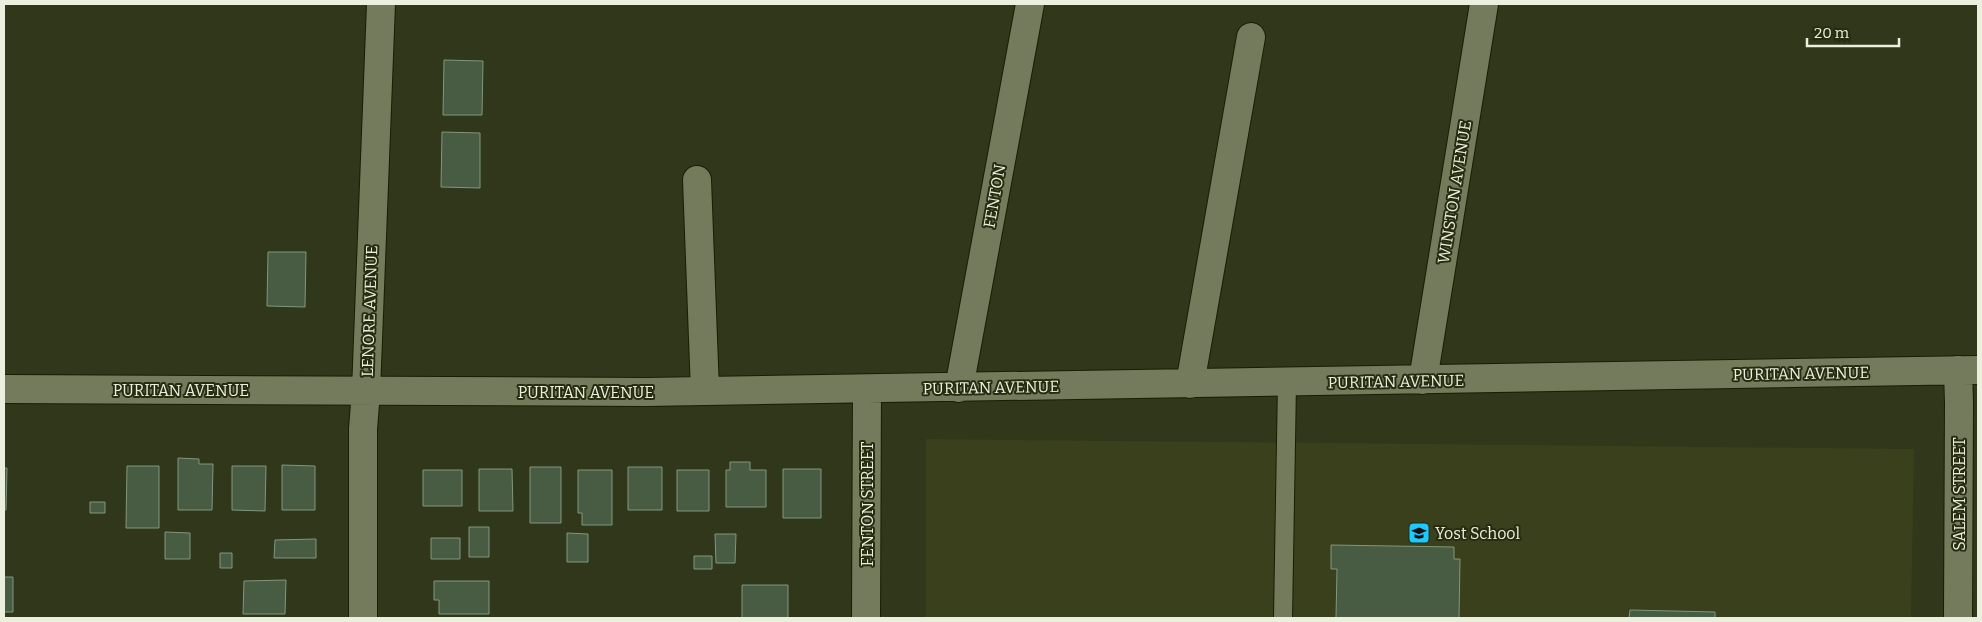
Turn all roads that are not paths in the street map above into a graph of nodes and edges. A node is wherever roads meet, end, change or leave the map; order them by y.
1 (381, 4) edge
2 (1030, 4) edge
3 (1484, 4) edge
4 (1251, 37) dead end
5 (697, 180) dead end
6 (1968, 370) edge
7 (1423, 380) junction
8 (1287, 382) junction
9 (1190, 384) junction
10 (959, 388) junction
11 (4, 389) edge
12 (867, 389) junction
13 (366, 391) junction
14 (705, 392) junction
15 (363, 618) edge
16 (866, 618) edge
17 (1283, 618) edge
18 (1958, 618) edge

1 - 13 street, LENORE AVENUE
2 - 10 street, FENTON
3 - 7 street, WINSTON AVENUE
4 - 9 street
5 - 14 street
6 - 7 street, PURITAN AVENUE
6 - 18 street, SALEM STREET
7 - 8 street, PURITAN AVENUE
8 - 9 street, PURITAN AVENUE
8 - 17 lane
9 - 10 street, PURITAN AVENUE
10 - 12 street, PURITAN AVENUE
11 - 13 street, PURITAN AVENUE
12 - 14 street, PURITAN AVENUE
12 - 16 street, FENTON STREET
13 - 14 street, PURITAN AVENUE
13 - 15 street, LENORE AVENUE

